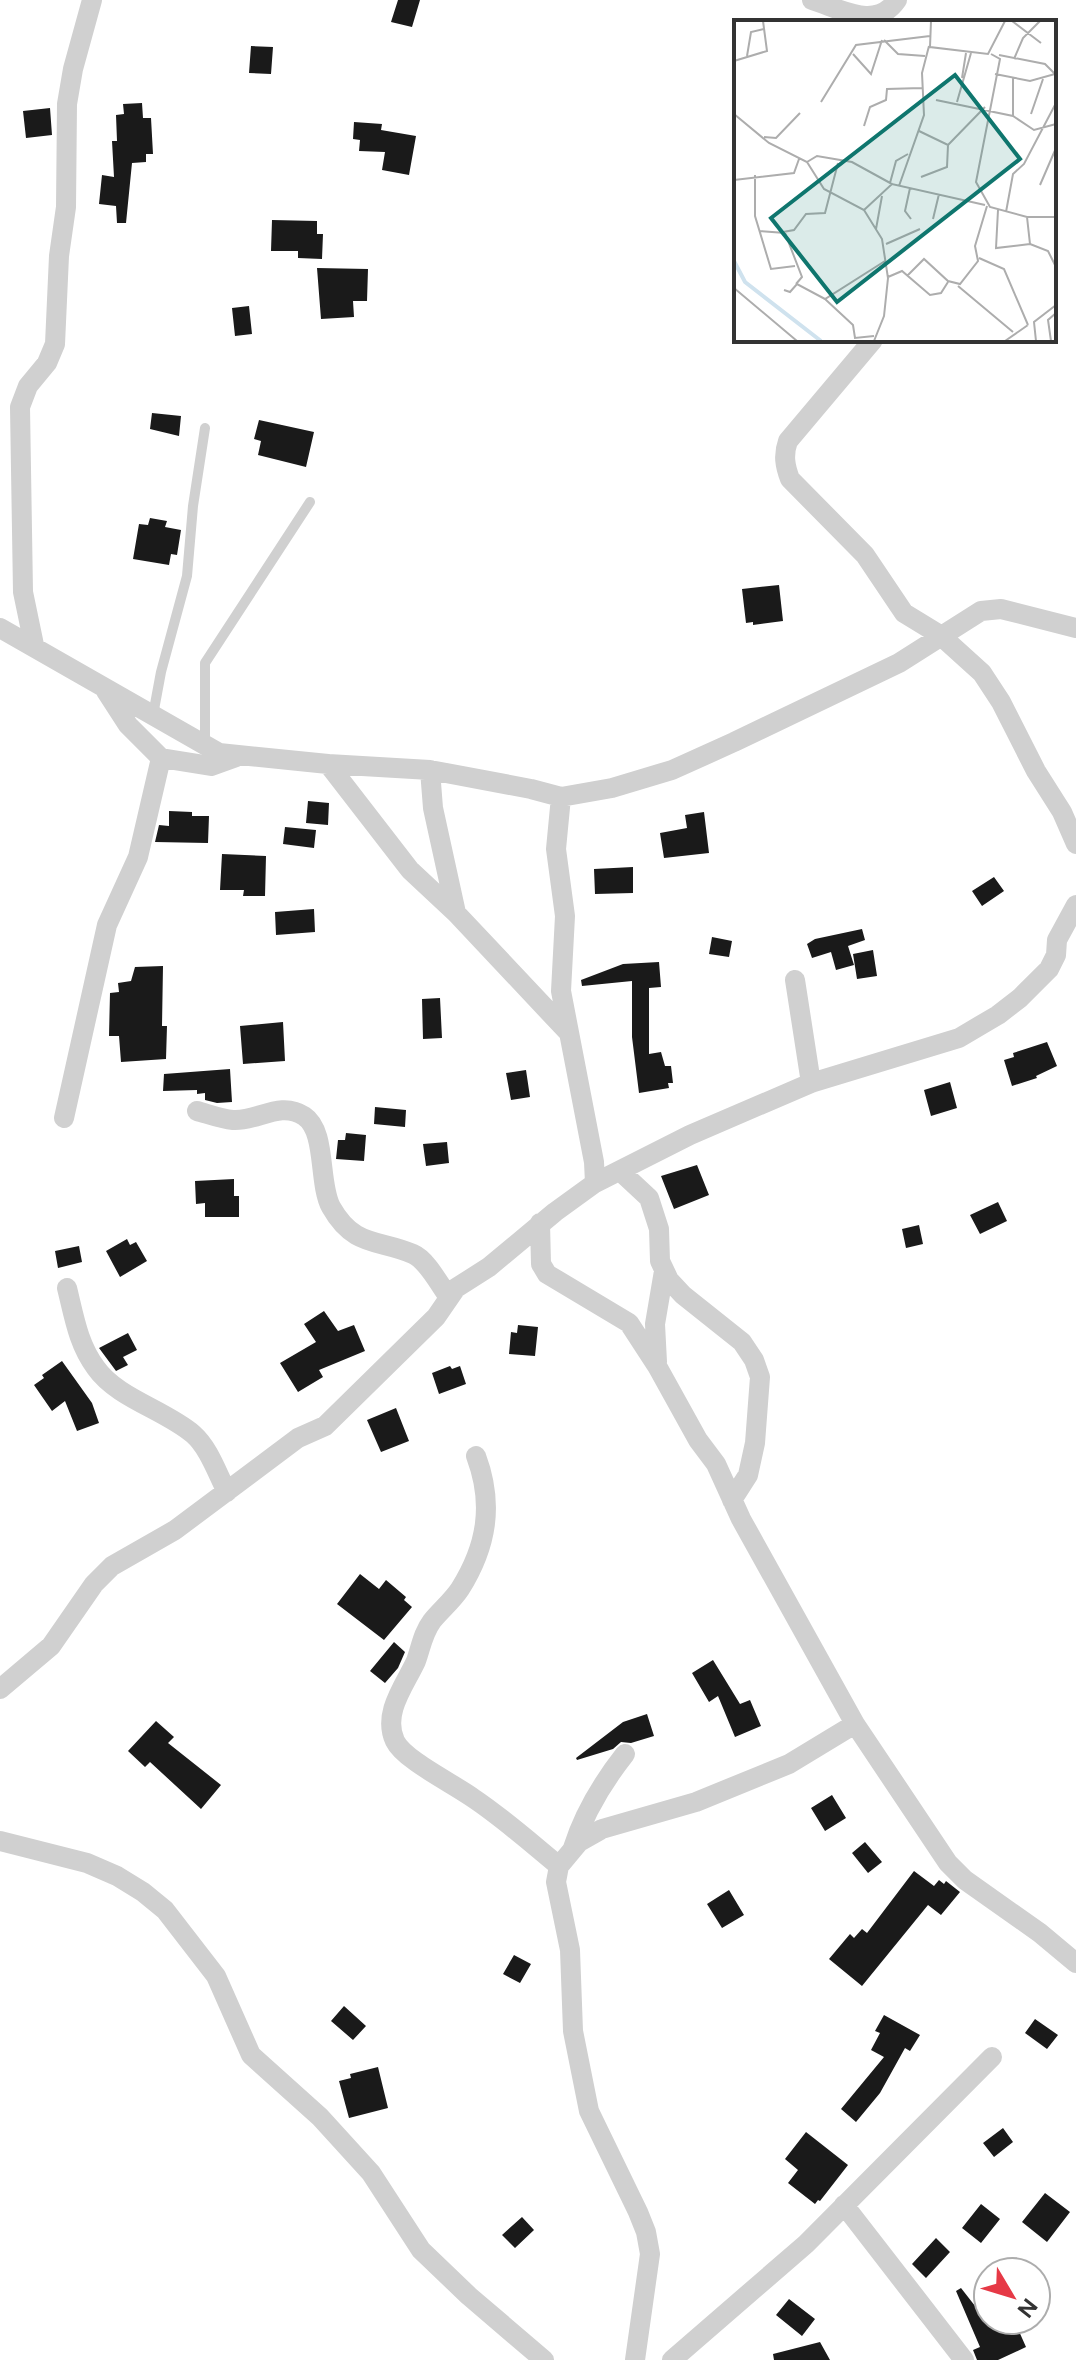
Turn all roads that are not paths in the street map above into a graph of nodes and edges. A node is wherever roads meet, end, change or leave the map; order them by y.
1 (92, 0) edge
2 (812, 0) edge
3 (888, 11) edge
4 (871, 342) edge
5 (205, 428) dead end
6 (310, 502) dead end
7 (0, 628) edge
8 (1076, 628) edge
9 (940, 635) junction
10 (34, 645) junction
11 (102, 686) junction
12 (153, 715) junction
13 (205, 747) junction
14 (236, 757) junction
15 (161, 758) junction
16 (328, 764) junction
17 (430, 770) junction
18 (561, 797) junction
19 (1076, 844) edge
20 (1076, 905) edge
21 (456, 913) junction
22 (795, 980) dead end
23 (567, 1031) junction
24 (811, 1083) junction
25 (197, 1111) dead end
26 (64, 1118) dead end
27 (620, 1171) junction
28 (595, 1183) junction
29 (540, 1223) junction
30 (664, 1271) junction
31 (67, 1288) dead end
32 (448, 1296) junction
33 (657, 1366) junction
34 (476, 1456) dead end
35 (227, 1492) junction
36 (732, 1500) junction
37 (0, 1689) edge
38 (855, 1724) junction
39 (625, 1754) dead end
40 (0, 1841) edge
41 (573, 1849) junction
42 (559, 1866) junction
43 (1076, 1963) edge
44 (992, 2057) dead end
45 (844, 2205) junction
46 (544, 2360) edge
47 (635, 2360) edge
48 (672, 2360) edge
49 (964, 2360) edge

1 - 10 street
2 - 3 street
4 - 9 street
5 - 12 lane
6 - 13 lane
7 - 10 street
8 - 9 street
9 - 18 street
9 - 19 street
10 - 11 street
11 - 12 street
11 - 15 street
12 - 13 street
13 - 14 street
14 - 15 street
14 - 16 street
15 - 26 street
16 - 17 street
16 - 21 street
17 - 18 street
17 - 21 street
18 - 23 street
20 - 24 street
21 - 23 street
22 - 24 street
23 - 28 street
24 - 27 street
25 - 32 street
27 - 28 street
27 - 30 street
28 - 29 street
29 - 32 street
29 - 33 street
30 - 33 street
30 - 36 street
31 - 35 street
32 - 35 street
33 - 36 street
34 - 42 street
35 - 37 street
36 - 38 street
38 - 41 street
38 - 43 street
39 - 41 street
40 - 46 street
41 - 42 street
42 - 47 street
44 - 45 street
45 - 48 street
45 - 49 street

